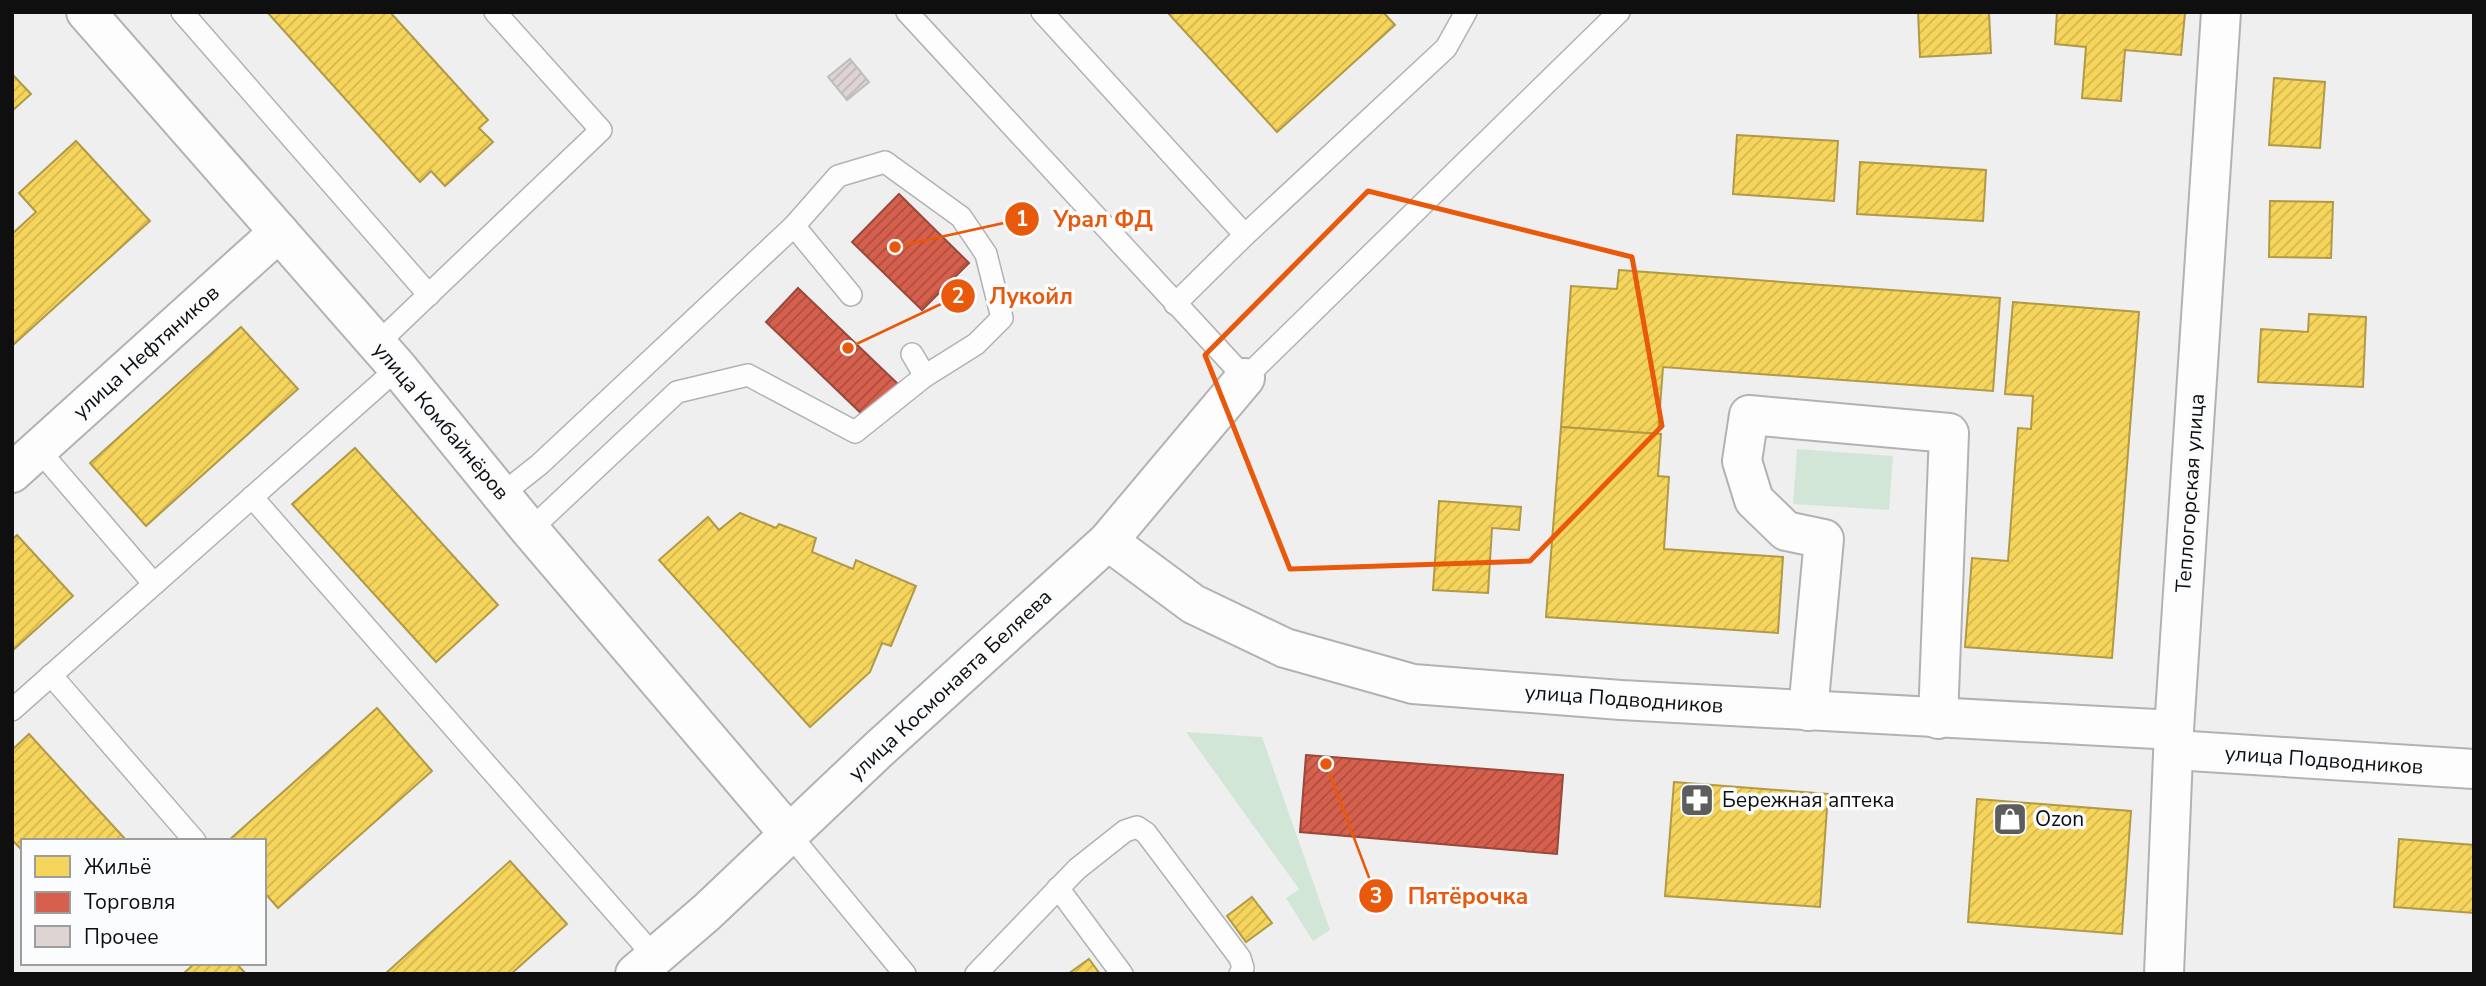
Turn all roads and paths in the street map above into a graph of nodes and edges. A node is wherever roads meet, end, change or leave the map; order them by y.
1 (86, 12) edge
2 (182, 12) edge
3 (495, 12) edge
4 (907, 12) edge
5 (1042, 12) edge
6 (1466, 12) edge
7 (1619, 12) edge
8 (2221, 12) edge
9 (794, 226) junction
10 (279, 232) junction
11 (1245, 235) junction
12 (429, 295) junction
13 (851, 295) dead end
14 (1175, 304) junction
15 (912, 354) dead end
16 (388, 356) junction
17 (925, 376) junction
18 (1245, 378) junction
19 (25, 461) edge
20 (502, 494) junction
21 (252, 497) junction
22 (530, 530) junction
23 (1108, 541) junction
24 (154, 584) junction
25 (51, 674) junction
26 (12, 710) edge
27 (1808, 711) junction
28 (1938, 719) junction
29 (2174, 740) junction
30 (2474, 769) edge
31 (790, 835) junction
32 (193, 839) edge
33 (1058, 888) junction
34 (645, 965) edge
35 (905, 974) edge
36 (976, 974) edge
37 (1122, 974) edge
38 (1240, 974) edge
39 (2164, 974) edge

1 - 10 street, улица Комбайнёров
2 - 12 lane
3 - 12 lane
4 - 14 lane
5 - 11 lane
6 - 11 lane
7 - 18 lane
8 - 29 street, Теплогорская улица
9 - 13 lane
9 - 17 lane
9 - 20 lane
10 - 16 street, улица Комбайнёров
10 - 19 street, улица Нефтяников
11 - 14 lane
12 - 16 lane
14 - 18 lane
15 - 17 lane
16 - 20 street, улица Комбайнёров
16 - 21 lane
17 - 22 lane
18 - 23 street, улица Космонавта Беляева
19 - 24 lane
20 - 22 street, улица Комбайнёров
21 - 24 lane
21 - 34 lane
22 - 31 street, улица Комбайнёров
23 - 27 street, улица Подводников
23 - 31 street, улица Космонавта Беляева
24 - 25 lane
25 - 26 lane
25 - 32 lane
27 - 28 street, улица Подводников
27 - 28 street
28 - 29 street, улица Подводников
29 - 30 street, улица Подводников
29 - 39 street, Теплогорская улица
31 - 34 street, улица Космонавта Беляева
31 - 35 lane
33 - 36 lane
33 - 37 lane
33 - 38 lane

